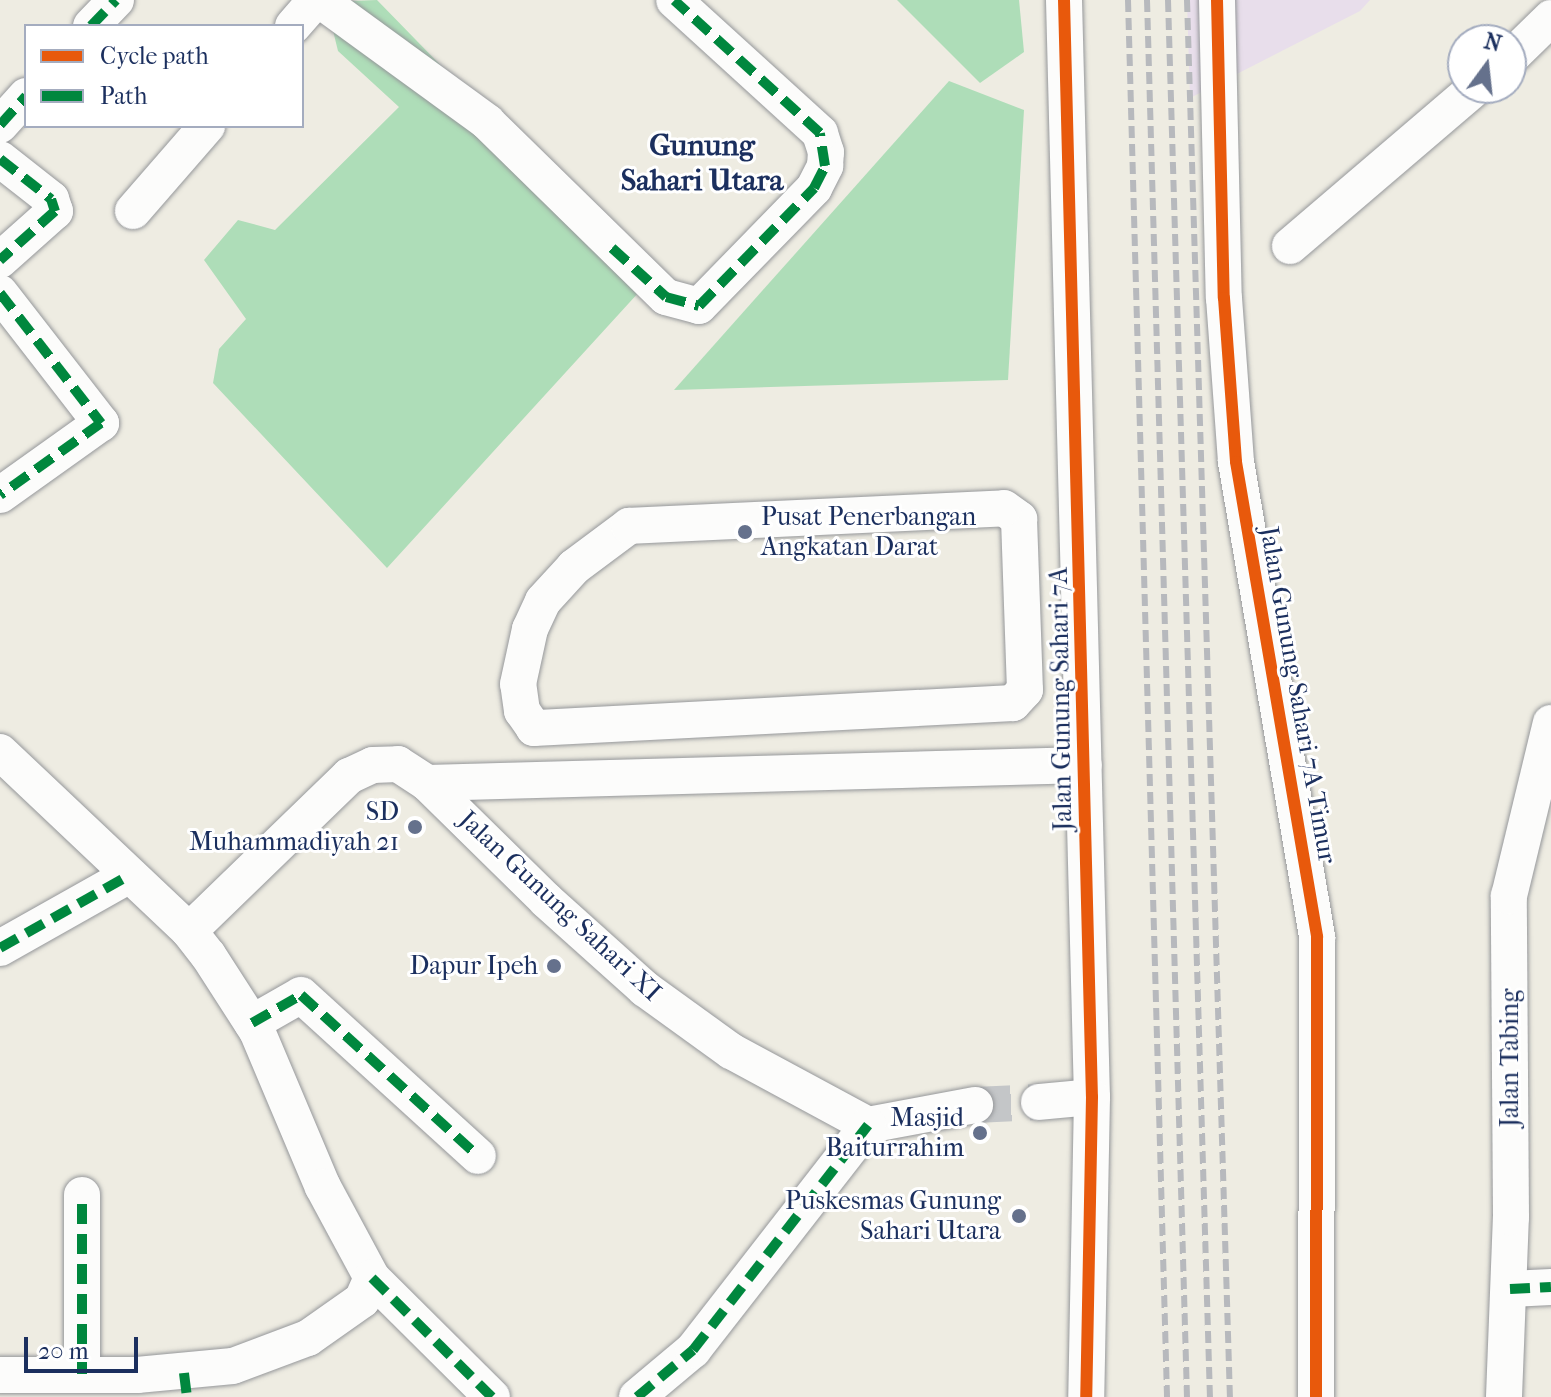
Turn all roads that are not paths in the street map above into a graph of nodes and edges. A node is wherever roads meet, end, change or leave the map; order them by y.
1 (116, 0) edge
2 (318, 0) edge
3 (674, 0) edge
4 (1064, 0) edge
5 (1217, 0) edge
6 (1551, 18) edge
7 (93, 24) edge
8 (295, 24) edge
9 (1527, 41) edge
10 (24, 98) edge
11 (1456, 104) edge
12 (1, 124) edge
13 (205, 128) edge
14 (0, 159) edge
15 (133, 211) dead end
16 (1290, 246) dead end
17 (0, 260) edge
18 (0, 293) edge
19 (0, 495) edge
20 (1021, 610) junction
21 (1081, 610) junction
22 (1551, 723) edge
23 (0, 752) edge
24 (1084, 765) junction
25 (427, 783) junction
26 (1537, 831) edge
27 (128, 876) junction
28 (189, 931) junction
29 (0, 948) edge
30 (252, 1023) junction
31 (1092, 1097) junction
32 (1039, 1102) tunnel mouth
33 (975, 1105) tunnel mouth
34 (868, 1125) junction
35 (478, 1156) dead end
36 (82, 1195) dead end
37 (372, 1278) junction
38 (1551, 1287) edge
39 (1510, 1289) junction
40 (82, 1374) junction
41 (0, 1375) edge
42 (186, 1385) edge
43 (492, 1397) edge
44 (637, 1397) edge
45 (1086, 1397) edge
46 (1316, 1397) edge
47 (1504, 1397) edge

1 - 7 street
2 - 3 street
2 - 8 street
4 - 21 street, Jalan Gunung Sahari 7A
5 - 46 street, Jalan Gunung Sahari 7A Timur
6 - 9 street
10 - 12 street
11 - 16 street
13 - 15 street
14 - 17 street
18 - 19 street
20 - 20 street
20 - 21 street
21 - 24 street, Jalan Gunung Sahari 7A
22 - 26 street, Jalan Tabing
23 - 27 street
24 - 25 street
24 - 31 street, Jalan Gunung Sahari 7A
25 - 28 street, Jalan Gunung Sahari XI
25 - 34 street, Jalan Gunung Sahari XI
26 - 39 street, Jalan Tabing
27 - 28 street
27 - 29 street
28 - 30 street
30 - 35 street
30 - 37 street
31 - 32 street
31 - 45 street, Jalan Gunung Sahari 7A
33 - 34 street
34 - 44 street
36 - 40 street
37 - 42 street
37 - 43 street
38 - 39 street
39 - 47 street, Jalan Tabing
40 - 41 street
40 - 42 street

